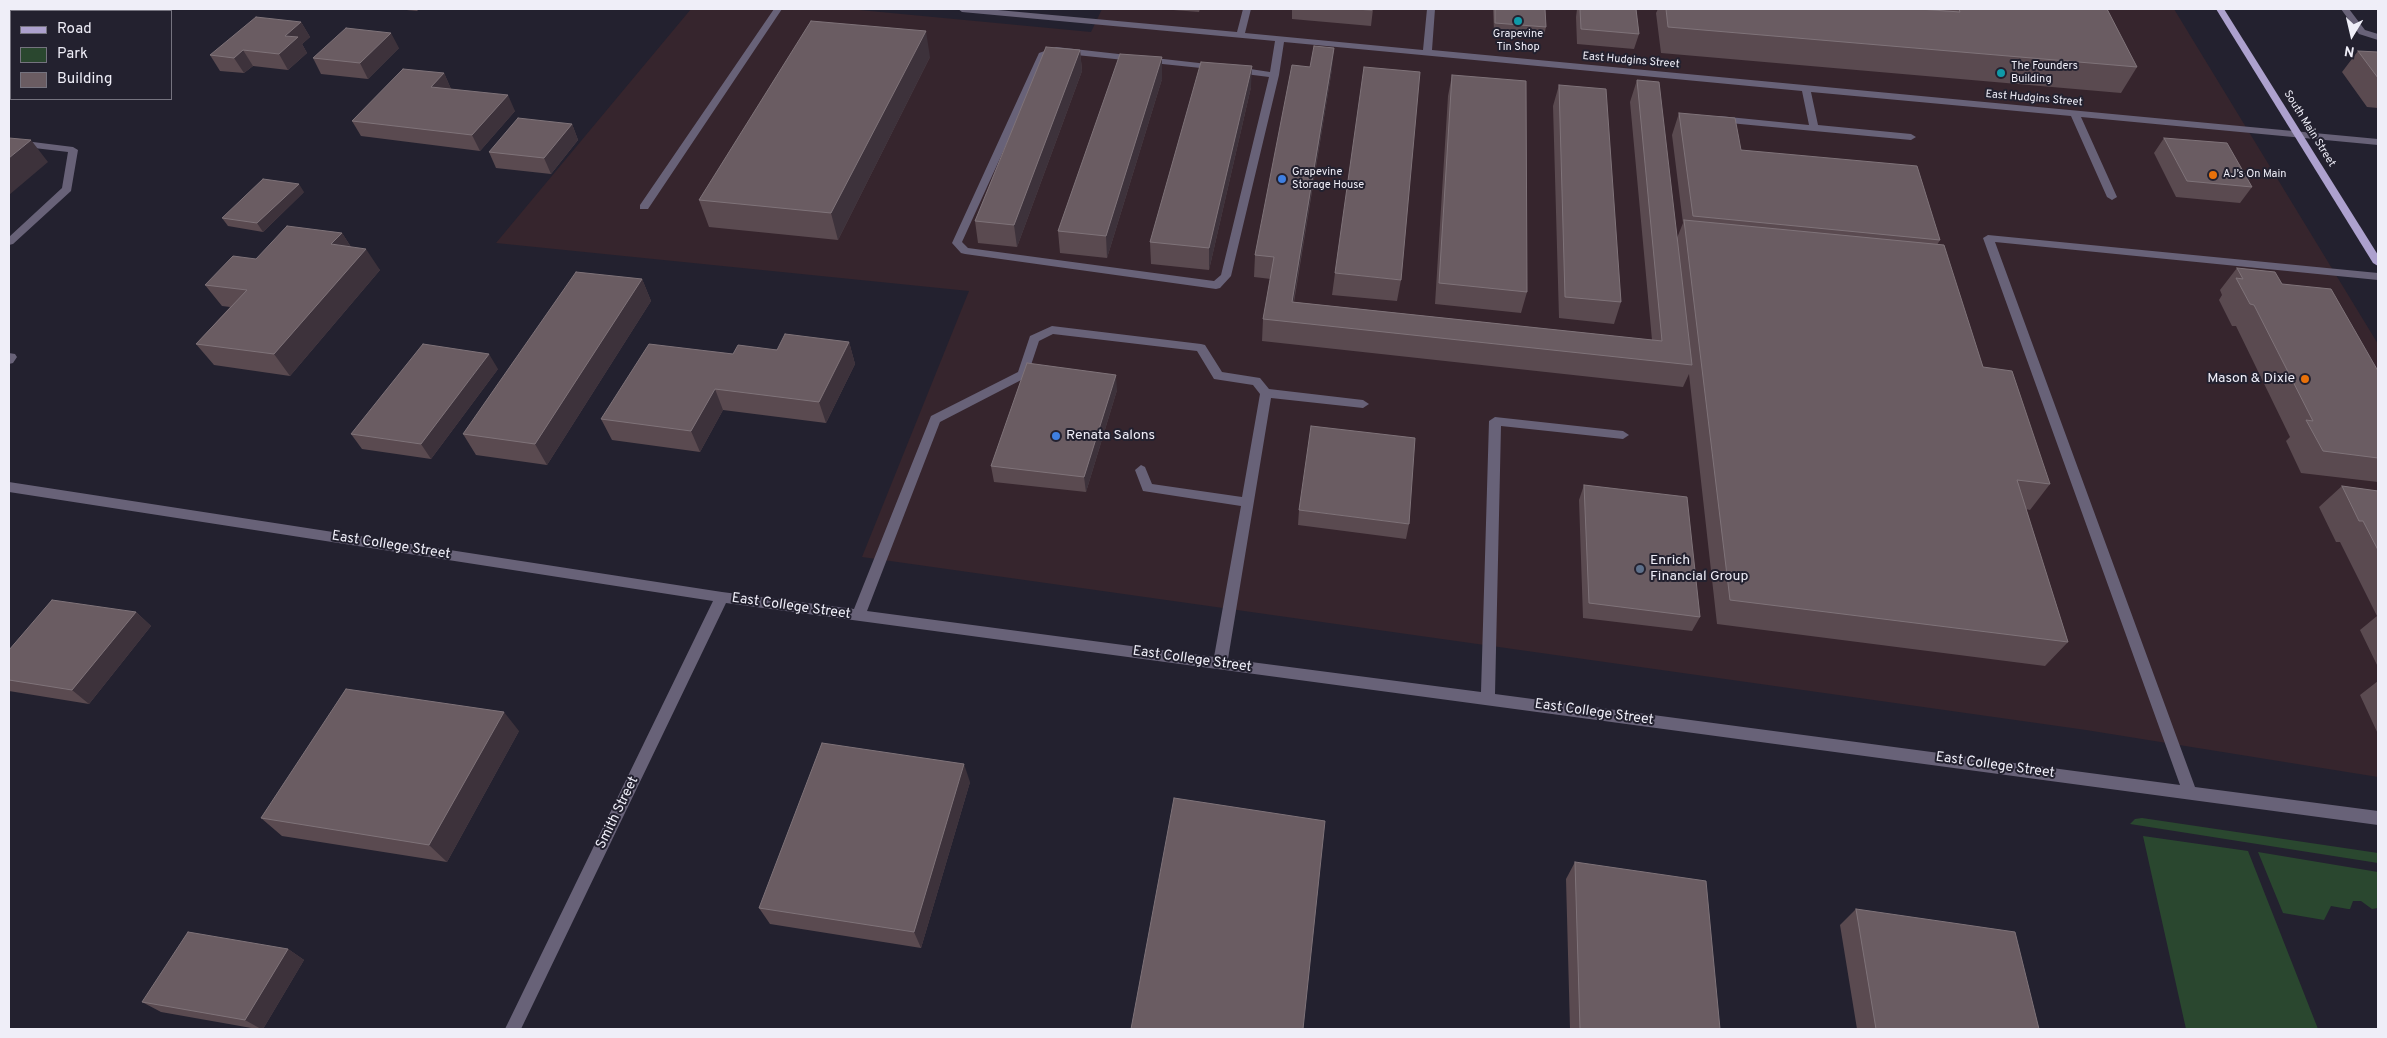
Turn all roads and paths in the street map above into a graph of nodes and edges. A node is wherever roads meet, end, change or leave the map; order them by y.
1 (778, 9) edge
2 (962, 9) edge
3 (1247, 9) edge
4 (1431, 9) edge
5 (2220, 9) edge
6 (2345, 9) edge
7 (1240, 36) junction
8 (2378, 37) edge
9 (1280, 39) junction
10 (1427, 52) junction
11 (1274, 75) junction
12 (1806, 89) junction
13 (2075, 114) junction
14 (1705, 118) edge
15 (1814, 128) junction
16 (2297, 135) junction
17 (1911, 137) dead end
18 (9, 142) edge
19 (2378, 142) edge
20 (2112, 197) dead end
21 (644, 207) dead end
22 (9, 242) edge
23 (2378, 263) edge
24 (2378, 276) edge
25 (1266, 393) junction
26 (1363, 404) dead end
27 (1623, 435) dead end
28 (1141, 470) dead end
29 (9, 487) edge
30 (1247, 502) junction
31 (722, 597) junction
32 (858, 616) junction
33 (1220, 663) junction
34 (1488, 699) junction
35 (2190, 792) junction
36 (2378, 818) edge
37 (513, 1029) edge

1 - 21 street
2 - 7 street, East Hudgins Street
3 - 7 street
4 - 10 street
5 - 16 main road, South Main Street
6 - 8 street
7 - 9 street, East Hudgins Street
9 - 10 street, East Hudgins Street
9 - 11 street
10 - 12 street, East Hudgins Street
11 - 11 street
12 - 13 street, East Hudgins Street
12 - 15 street
13 - 16 street, East Hudgins Street
13 - 20 street
14 - 15 street
15 - 17 street
16 - 19 street, East Hudgins Street
16 - 23 main road, South Main Street
18 - 22 street
24 - 35 street
25 - 26 street
25 - 30 street
25 - 32 street
27 - 34 street
28 - 30 street
29 - 31 street, East College Street
30 - 33 street
31 - 32 street, East College Street
31 - 37 street, Smith Street
32 - 33 street, East College Street
33 - 34 street, East College Street
34 - 35 street, East College Street
35 - 36 street, East College Street

